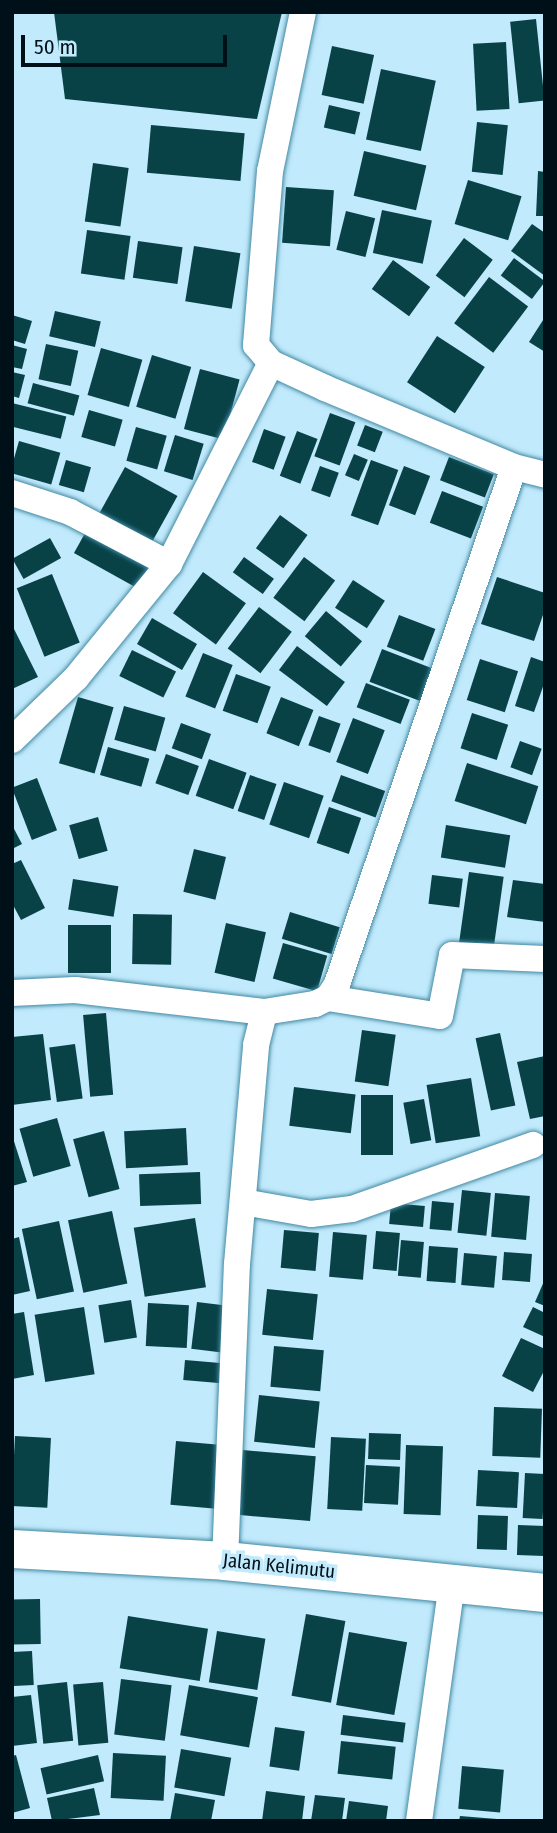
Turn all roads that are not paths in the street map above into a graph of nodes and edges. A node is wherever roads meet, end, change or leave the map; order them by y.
1 (303, 12) edge
2 (271, 363) junction
3 (514, 467) junction
4 (545, 474) edge
5 (12, 493) edge
6 (169, 564) junction
7 (12, 740) edge
8 (545, 959) edge
9 (12, 993) edge
10 (328, 998) junction
11 (264, 1012) junction
12 (533, 1145) dead end
13 (243, 1202) junction
14 (12, 1549) edge
15 (226, 1561) junction
16 (452, 1584) junction
17 (545, 1593) edge
18 (419, 1821) edge

1 - 2 street
2 - 3 street
2 - 6 street
3 - 4 street
3 - 10 street
5 - 6 street
6 - 7 street
8 - 10 street
9 - 11 street
10 - 11 street
11 - 13 street
12 - 13 street
13 - 15 street
14 - 15 street, Jalan Kelimutu
15 - 16 street, Jalan Kelimutu
16 - 17 street, Jalan Kelimutu
16 - 18 street

